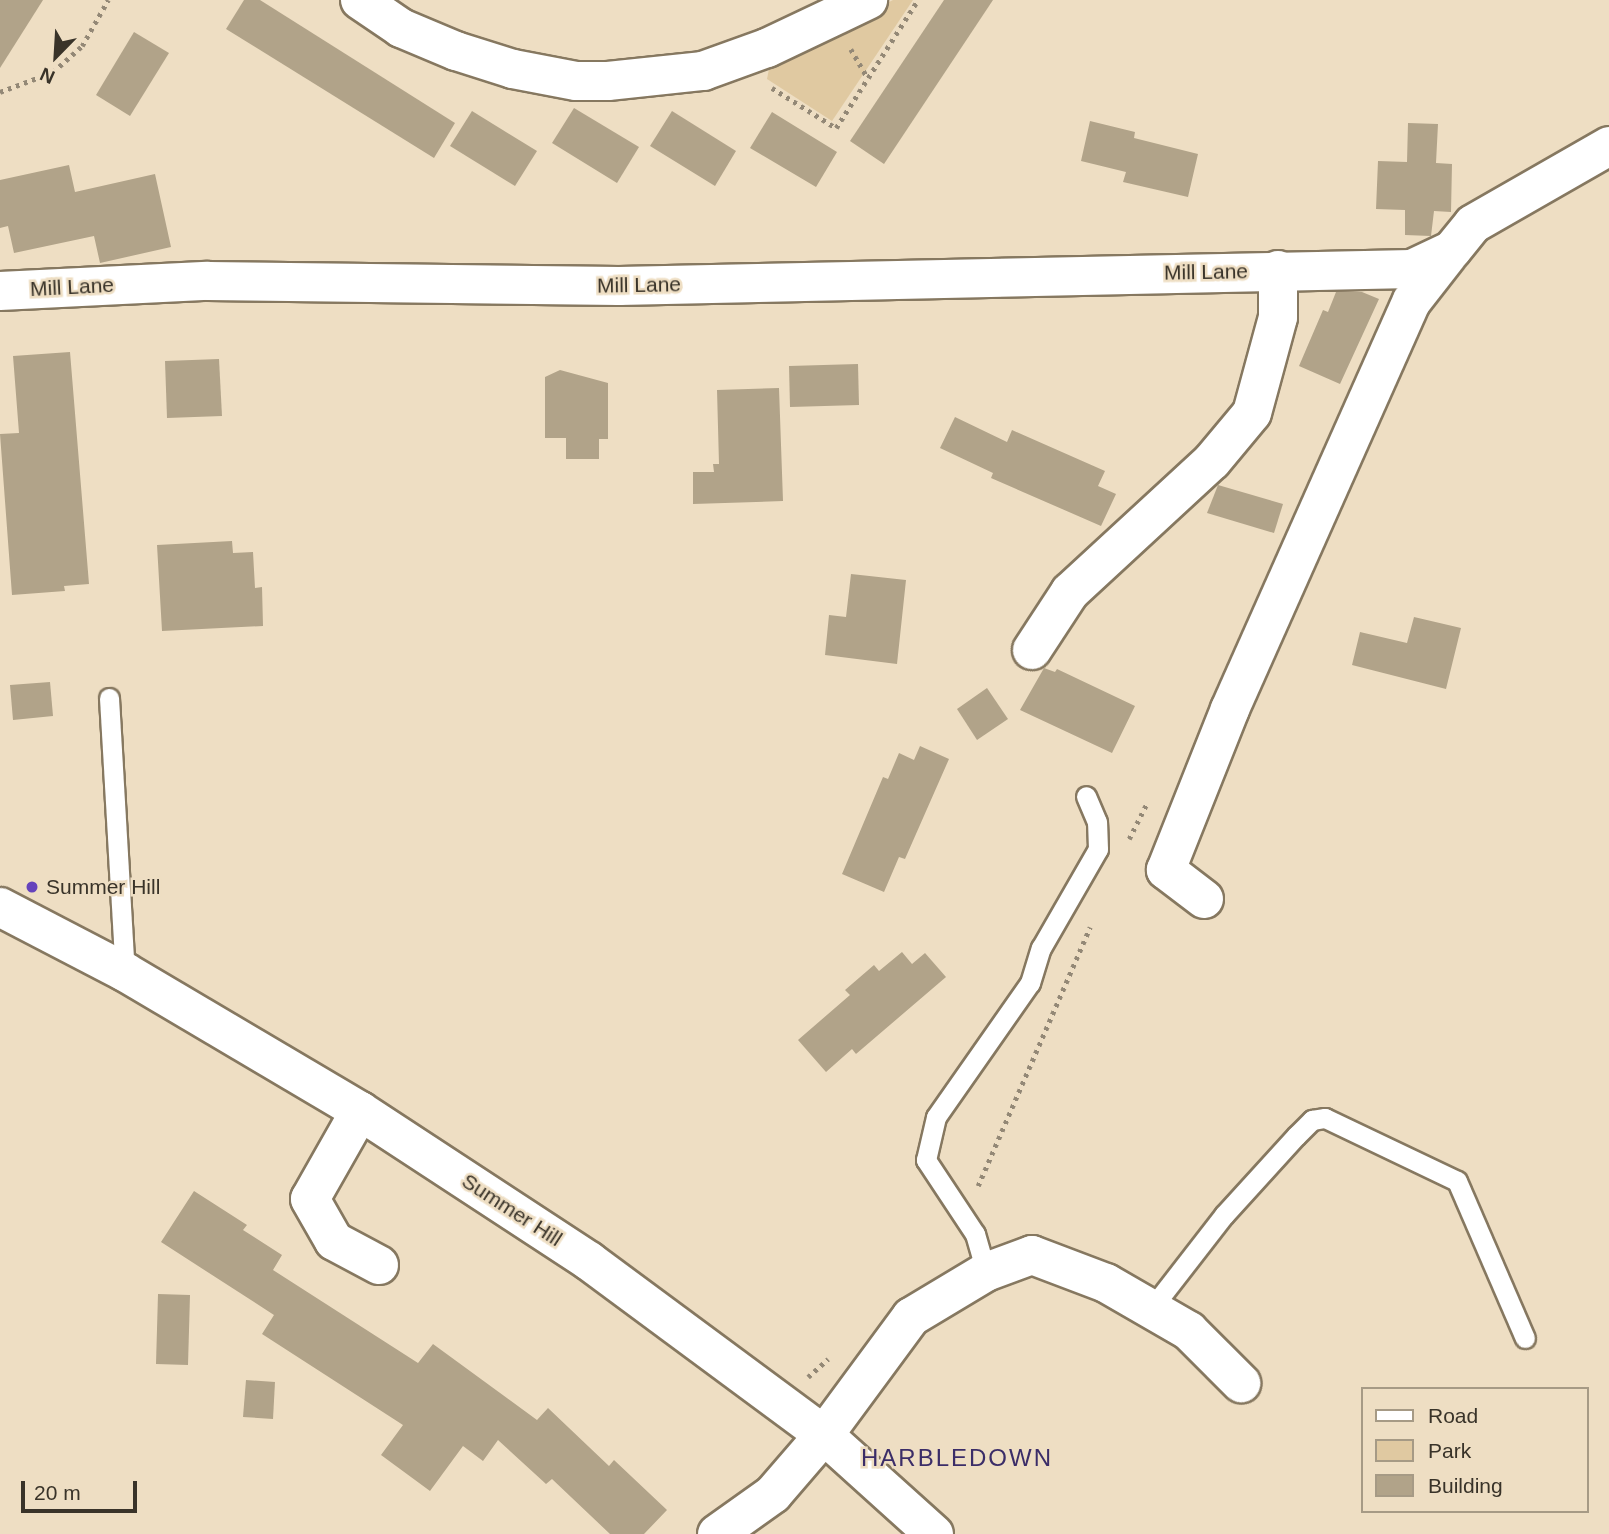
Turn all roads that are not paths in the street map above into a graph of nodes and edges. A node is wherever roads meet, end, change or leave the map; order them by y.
1 (867, 0) edge
2 (365, 1) edge
3 (1609, 146) edge
4 (1452, 250) junction
5 (1278, 270) junction
6 (0, 291) edge
7 (1032, 650) dead end
8 (109, 698) dead end
9 (1086, 796) dead end
10 (1204, 900) dead end
11 (0, 907) edge
12 (125, 972) junction
13 (360, 1111) junction
14 (379, 1265) dead end
15 (986, 1272) junction
16 (1151, 1309) junction
17 (1525, 1338) dead end
18 (1241, 1383) dead end
19 (824, 1435) junction
20 (717, 1534) edge
21 (934, 1534) edge

1 - 2 street
3 - 4 street, Mill Lane
4 - 5 street, Mill Lane
4 - 10 street, Mill Lane
5 - 6 street, Mill Lane
5 - 7 street, Mill Lane
8 - 12 lane
9 - 15 lane
11 - 12 street, Summer Hill
12 - 13 street, Summer Hill
13 - 14 street
13 - 19 street, Summer Hill
15 - 16 street
15 - 19 street
16 - 17 lane
16 - 18 street
19 - 20 street
19 - 21 street, Summer Hill

